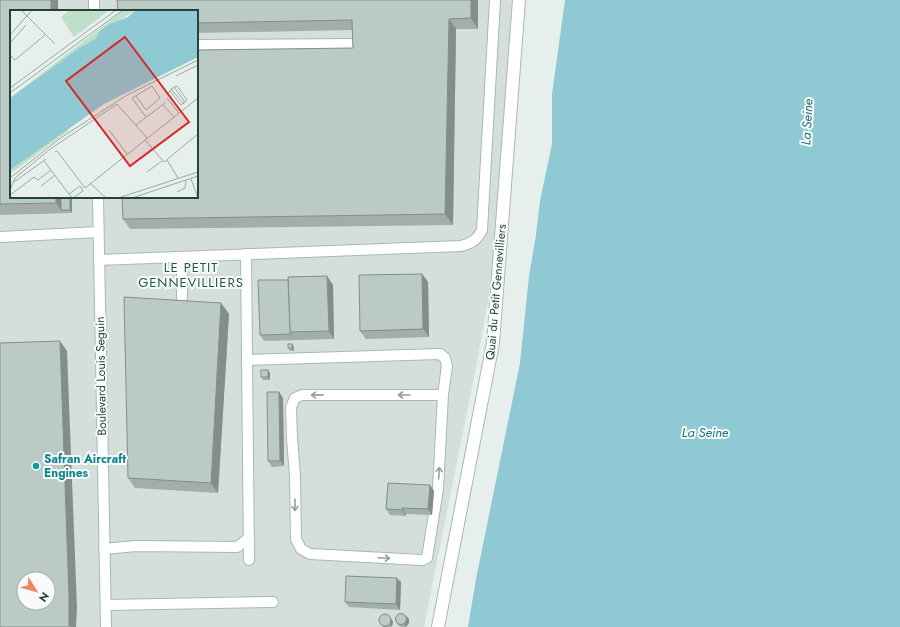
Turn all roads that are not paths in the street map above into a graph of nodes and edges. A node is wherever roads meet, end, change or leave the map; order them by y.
1 (495, 0) edge
2 (519, 0) edge
3 (353, 44) edge
4 (198, 45) edge
5 (98, 198) edge
6 (98, 232) junction
7 (0, 237) edge
8 (246, 254) junction
9 (182, 257) junction
10 (99, 260) junction
11 (182, 297) dead end
12 (247, 360) junction
13 (443, 395) junction
14 (249, 538) junction
15 (104, 549) junction
16 (249, 560) dead end
17 (273, 602) dead end
18 (106, 605) junction
19 (106, 627) edge
20 (438, 627) edge

1 - 8 lane
2 - 20 street, Quai du Petit Gennevilliers
3 - 4 lane
5 - 6 lane, Boulevard Louis Seguin
6 - 7 lane
6 - 10 lane, Boulevard Louis Seguin
8 - 9 lane
8 - 12 lane
9 - 10 lane
9 - 11 lane
10 - 15 lane, Boulevard Louis Seguin
12 - 13 lane
12 - 14 lane
13 -> 13 lane
14 - 15 lane
14 - 16 lane
15 - 18 lane, Boulevard Louis Seguin
17 - 18 lane
18 - 19 lane, Boulevard Louis Seguin

